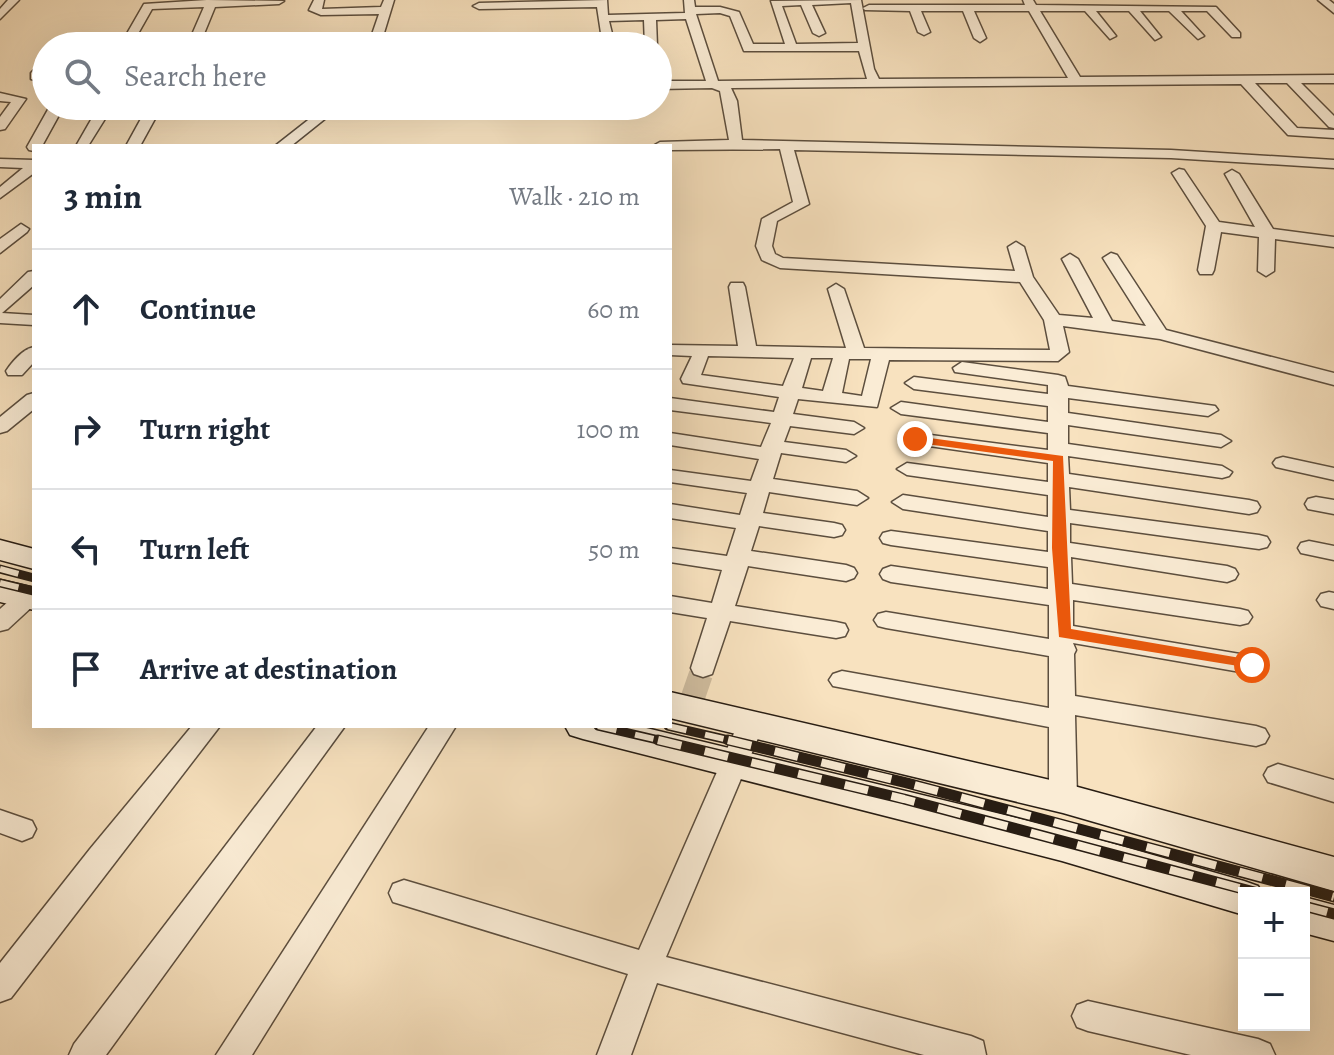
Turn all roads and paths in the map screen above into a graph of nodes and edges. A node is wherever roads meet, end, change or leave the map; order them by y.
1 (319, 0) edge
2 (856, 0) edge
3 (1323, 0) edge
4 (279, 1) edge
5 (805, 1) edge
6 (9, 2) edge
7 (212, 2) edge
8 (602, 2) edge
9 (150, 3) edge
10 (889, 4) edge
11 (931, 4) edge
12 (1031, 4) edge
13 (388, 5) edge
14 (974, 5) edge
15 (479, 6) dead end
16 (732, 6) edge
17 (869, 8) dead end
18 (914, 8) junction
19 (1088, 8) junction
20 (1132, 8) junction
21 (1172, 8) junction
22 (690, 9) edge
23 (1334, 10) edge
24 (0, 16) edge
25 (650, 17) junction
26 (603, 18) junction
27 (134, 32) edge
28 (199, 32) edge
29 (379, 32) edge
30 (606, 32) edge
31 (651, 32) edge
32 (924, 32) dead end
33 (819, 33) dead end
34 (1236, 35) dead end
35 (1110, 36) dead end
36 (1198, 36) dead end
37 (1155, 37) dead end
38 (980, 38) dead end
39 (864, 47) junction
40 (792, 48) junction
41 (1290, 79) junction
42 (1245, 80) junction
43 (1076, 81) junction
44 (1332, 81) edge
45 (875, 83) junction
46 (713, 84) junction
47 (672, 85) edge
48 (0, 98) edge
49 (49, 120) edge
50 (97, 120) edge
51 (147, 120) edge
52 (316, 120) edge
53 (1334, 124) edge
54 (0, 126) edge
55 (1334, 134) edge
56 (36, 144) edge
57 (83, 144) edge
58 (134, 144) edge
59 (285, 144) edge
60 (736, 144) junction
61 (672, 146) edge
62 (786, 146) junction
63 (0, 163) edge
64 (1334, 164) edge
65 (32, 165) edge
66 (32, 167) edge
67 (1179, 173) dead end
68 (1232, 174) dead end
69 (0, 194) edge
70 (1214, 226) junction
71 (21, 229) dead end
72 (1267, 233) junction
73 (1334, 242) edge
74 (1016, 247) dead end
75 (0, 248) edge
76 (1111, 258) dead end
77 (1070, 259) dead end
78 (1206, 270) dead end
79 (1266, 271) dead end
80 (1025, 277) junction
81 (32, 278) edge
82 (737, 287) dead end
83 (836, 289) dead end
84 (0, 308) edge
85 (0, 318) edge
86 (32, 320) edge
87 (1053, 320) junction
88 (1104, 322) junction
89 (1159, 333) junction
90 (672, 350) edge
91 (32, 354) edge
92 (748, 357) junction
93 (849, 357) junction
94 (700, 358) dead end
95 (802, 359) dead end
96 (880, 360) dead end
97 (15, 371) dead end
98 (918, 372) dead end
99 (1334, 379) edge
100 (739, 386) junction
101 (790, 393) junction
102 (831, 398) junction
103 (32, 401) edge
104 (672, 404) edge
105 (901, 408) dead end
106 (1208, 410) dead end
107 (781, 419) junction
108 (0, 427) edge
109 (854, 428) dead end
110 (672, 439) edge
111 (915, 439) dead end
112 (1059, 439) junction
113 (1221, 441) dead end
114 (770, 450) junction
115 (846, 456) dead end
116 (1283, 463) dead end
117 (907, 469) dead end
118 (1222, 472) dead end
119 (1334, 474) edge
120 (672, 476) edge
121 (760, 486) junction
122 (857, 498) dead end
123 (903, 502) dead end
124 (1249, 507) dead end
125 (672, 511) edge
126 (751, 521) junction
127 (834, 530) dead end
128 (1059, 537) junction
129 (891, 538) dead end
130 (1259, 542) dead end
131 (1309, 548) dead end
132 (0, 550) edge
133 (1334, 553) edge
134 (672, 555) edge
135 (32, 558) edge
136 (738, 561) junction
137 (846, 573) dead end
138 (891, 574) dead end
139 (1227, 574) dead end
140 (1061, 594) junction
141 (20, 596) edge
142 (672, 604) edge
143 (721, 613) junction
144 (1240, 617) dead end
145 (886, 620) dead end
146 (0, 623) edge
147 (836, 630) dead end
148 (1064, 642) junction
149 (1252, 665) dead end
150 (703, 668) tunnel mouth
151 (842, 680) dead end
152 (684, 704) edge
153 (1063, 711) junction
154 (751, 724) junction
155 (205, 728) edge
156 (331, 728) edge
157 (442, 728) edge
158 (591, 728) edge
159 (1256, 736) dead end
160 (735, 762) junction
161 (1278, 775) dead end
162 (1334, 791) edge
163 (1063, 798) junction
164 (1334, 874) edge
165 (404, 893) dead end
166 (1238, 896) edge
167 (1310, 917) edge
168 (1334, 923) edge
169 (647, 966) junction
170 (0, 988) edge
171 (1088, 1016) dead end
172 (971, 1052) dead end
173 (86, 1055) edge
174 (233, 1055) edge
175 (614, 1055) edge
176 (1258, 1055) edge

1 - 13 street
2 - 5 street
2 - 39 street
3 - 23 street
4 - 7 street
5 - 33 street
5 - 40 street
6 - 24 street
7 - 9 street
7 - 28 street
8 - 15 street
8 - 26 street
9 - 27 street
10 - 17 street
10 - 18 street
11 - 14 street
11 - 18 street
12 - 14 street
12 - 19 street
12 - 43 street
13 - 29 street
14 - 38 street
16 - 22 street
16 - 40 street
18 - 32 street
19 - 20 street
19 - 35 street
20 - 21 street
20 - 37 street
21 - 34 street
21 - 36 street
22 - 25 street
22 - 46 street
25 - 26 street
25 - 31 street
26 - 30 street
39 - 40 street
39 - 45 street
41 - 42 street
41 - 44 street
41 - 53 street
42 - 43 street
42 - 55 street
43 - 45 street
45 - 46 street
46 - 47 street
46 - 60 street
48 - 54 street
49 - 56 street
50 - 57 street
51 - 58 street
52 - 59 street
60 - 61 street
60 - 62 street
62 - 64 street
62 - 80 street
63 - 65 street
66 - 69 street
67 - 70 street
68 - 72 street
70 - 72 street
70 - 78 street
71 - 75 street
72 - 73 street
72 - 79 street
74 - 80 street
76 - 89 street
77 - 88 street
80 - 87 street
81 - 84 street
82 - 92 street
83 - 93 street
85 - 86 street
87 - 88 street
87 - 93 street
88 - 89 street
89 - 99 street
90 - 92 street
91 - 97 street
92 - 93 street
92 - 100 street
93 - 102 street
94 - 100 street
95 - 101 street
96 - 102 street
98 - 112 street
100 - 101 street
101 - 102 street
101 - 107 street
103 - 108 street
104 - 107 street
105 - 112 street
106 - 112 street
107 - 109 street
107 - 114 street
110 - 114 street
111 - 112 street
112 - 113 street
112 - 117 street
112 - 118 street
112 - 124 street
112 - 128 street
114 - 115 street
114 - 121 street
116 - 119 street
120 - 121 street
121 - 122 street
121 - 126 street
123 - 128 street
125 - 126 street
126 - 127 street
126 - 136 street
128 - 129 street
128 - 130 street
128 - 139 street
128 - 140 street
131 - 133 street
132 - 135 main road
134 - 136 street
136 - 137 street
136 - 143 street
138 - 140 street
140 - 144 street
140 - 148 street
141 - 146 street
142 - 143 street
143 - 147 street
143 - 150 street
145 - 148 street
148 - 149 street
148 - 153 street
151 - 153 street
152 - 154 main road
153 - 159 street
153 - 163 street
154 - 160 street
154 - 163 main road
155 - 170 street
156 - 173 street
157 - 174 street
158 - 160 main road
160 - 166 main road
160 - 169 street
161 - 162 street
163 - 164 main road
165 - 169 street
167 - 168 main road
169 - 172 street
169 - 175 street
171 - 176 street

